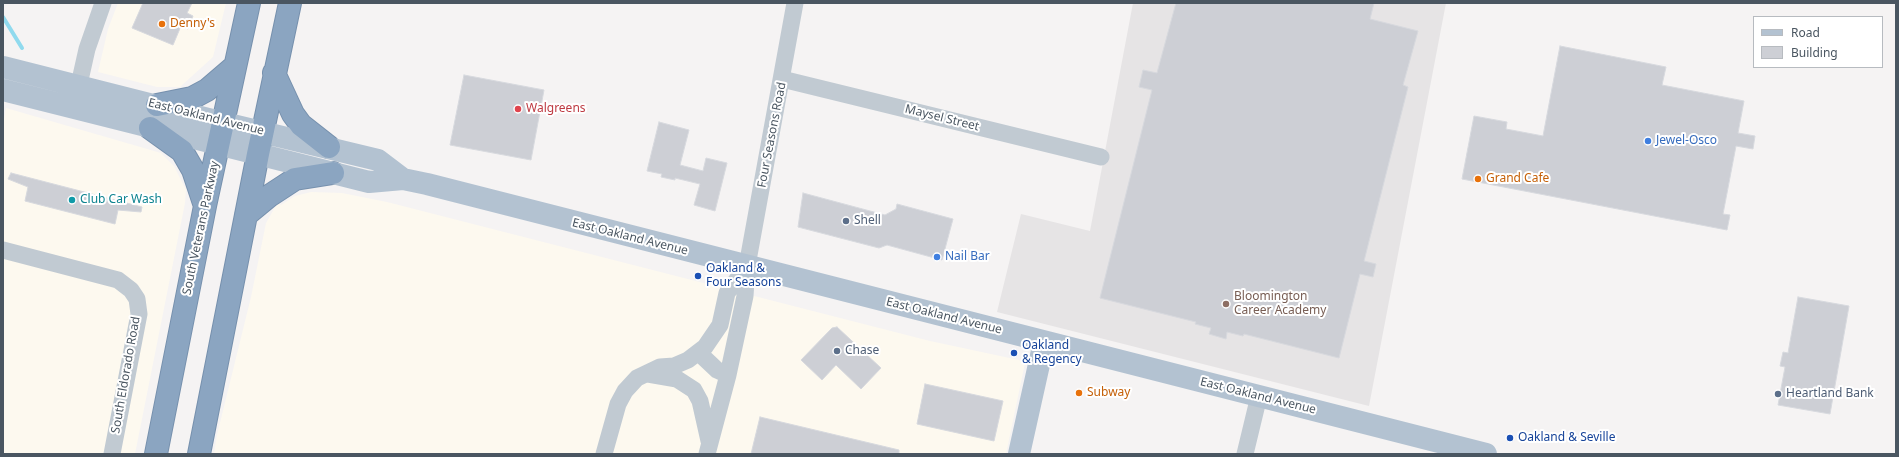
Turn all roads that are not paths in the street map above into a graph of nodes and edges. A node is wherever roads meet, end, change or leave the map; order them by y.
1 (103, 3) edge
2 (249, 3) edge
3 (290, 3) edge
4 (795, 3) edge
5 (235, 66) junction
6 (3, 67) edge
7 (274, 73) junction
8 (782, 79) junction
9 (79, 86) junction
10 (3, 90) edge
11 (157, 105) junction
12 (73, 108) junction
13 (224, 123) junction
14 (150, 128) junction
15 (262, 132) junction
16 (220, 144) junction
17 (329, 147) junction
18 (258, 154) junction
19 (1101, 157) dead end
20 (333, 173) junction
21 (403, 179) junction
22 (205, 206) junction
23 (246, 215) junction
24 (3, 250) edge
25 (747, 266) junction
26 (1044, 342) junction
27 (699, 353) junction
28 (647, 373) junction
29 (728, 375) junction
30 (1259, 396) junction
31 (708, 449) edge
32 (1461, 451) edge
33 (112, 454) edge
34 (156, 454) edge
35 (199, 454) edge
36 (604, 454) edge
37 (1019, 454) edge
38 (1245, 454) edge
39 (1486, 454) edge

1 - 9 street
2 - 5 highway, South Veterans Parkway
3 - 7 highway
4 - 8 street, Four Seasons Road
5 - 11 highway
5 - 13 highway, South Veterans Parkway
6 - 9 main road, East Oakland Avenue
7 - 15 highway
7 - 17 highway
8 - 19 street, Maysel Street
8 - 25 street, Four Seasons Road
9 - 11 main road, East Oakland Avenue
9 - 12 street
10 - 12 main road, East Oakland Avenue
11 - 13 main road, East Oakland Avenue
12 - 14 main road, East Oakland Avenue
13 - 15 main road, East Oakland Avenue
13 - 16 highway, South Veterans Parkway
14 - 16 main road, East Oakland Avenue
14 - 22 highway
15 - 17 main road, East Oakland Avenue
15 - 18 highway
16 - 18 main road, East Oakland Avenue
16 - 22 highway, South Veterans Parkway
17 - 21 main road, East Oakland Avenue
18 - 20 main road, East Oakland Avenue
18 - 23 highway
20 - 21 main road, East Oakland Avenue
20 - 23 highway
21 - 25 main road, East Oakland Avenue
22 - 34 highway, South Veterans Parkway
23 - 35 highway
24 - 33 street, South Eldorado Road
25 - 26 main road, East Oakland Avenue
25 - 27 street, Four Seasons Road
25 - 29 street, Four Seasons Road
26 - 30 main road, East Oakland Avenue
26 - 37 main road
27 - 28 street, Four Seasons Road
27 - 29 street
28 - 31 street
28 - 36 street, Four Seasons Road
29 - 31 street, Four Seasons Road
30 - 32 main road, East Oakland Avenue
30 - 38 street
32 - 39 main road, East Oakland Avenue

